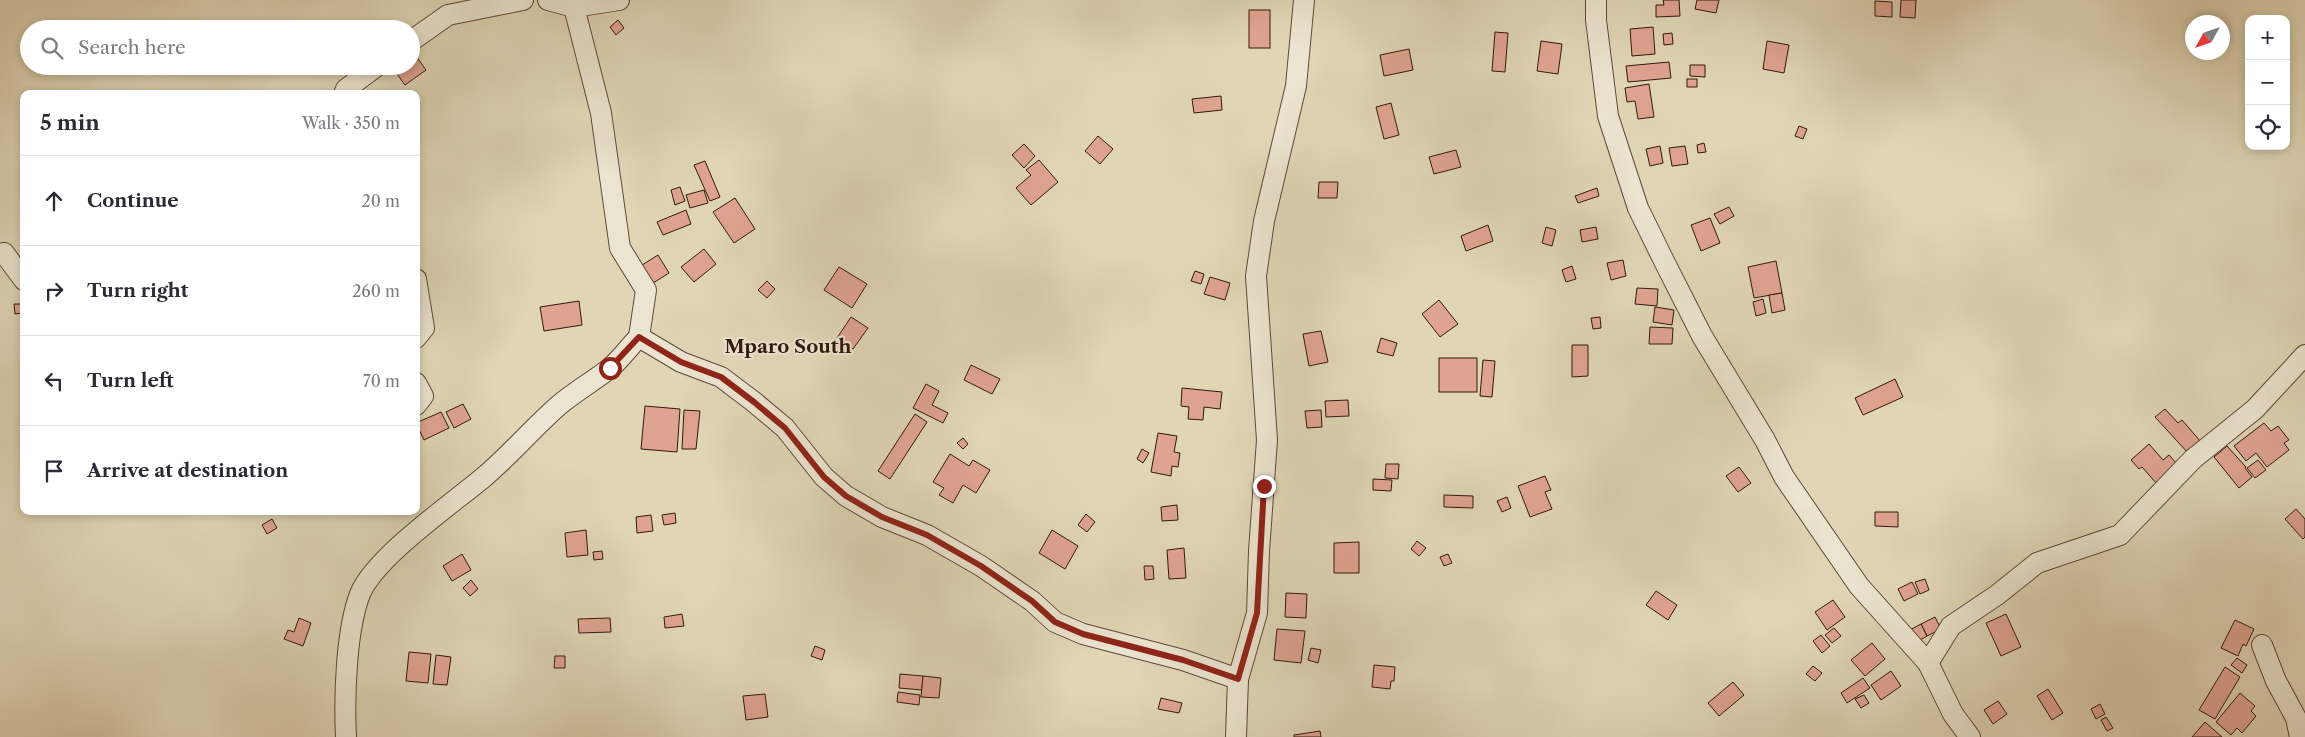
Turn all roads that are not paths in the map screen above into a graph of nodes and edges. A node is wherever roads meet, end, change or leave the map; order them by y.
1 (523, 0) edge
2 (548, 0) edge
3 (619, 0) edge
4 (1304, 0) edge
5 (1596, 0) edge
6 (574, 7) junction
7 (420, 35) edge
8 (366, 75) edge
9 (346, 90) edge
10 (0, 254) edge
11 (20, 275) edge
12 (420, 304) edge
13 (420, 333) edge
14 (639, 337) junction
15 (2305, 355) edge
16 (2262, 645) dead end
17 (1928, 664) junction
18 (1238, 679) junction
19 (346, 737) edge
20 (1236, 737) edge
21 (1970, 737) edge
22 (2300, 737) edge

1 - 7 street
2 - 6 street
3 - 6 street
4 - 18 street
5 - 17 street
6 - 14 street
8 - 9 street
10 - 11 street
12 - 13 street
14 - 18 street
14 - 19 street
15 - 17 street
16 - 22 street
17 - 21 street
18 - 20 street

